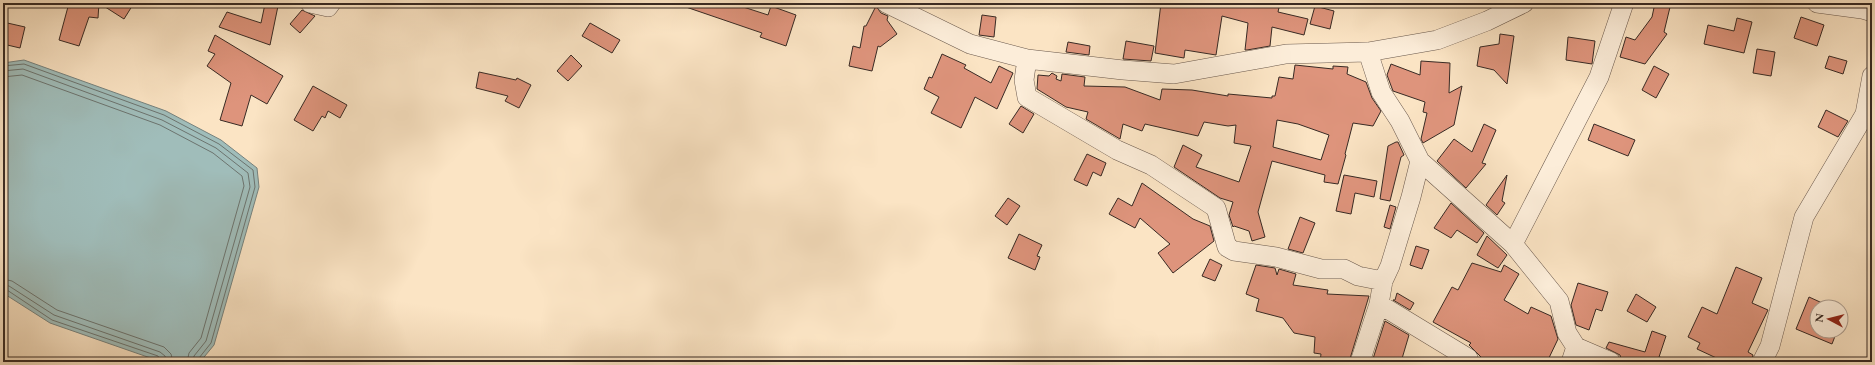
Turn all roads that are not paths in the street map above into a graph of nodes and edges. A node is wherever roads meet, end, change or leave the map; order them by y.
1 (310, 3) edge
2 (331, 3) edge
3 (886, 3) edge
4 (1524, 3) edge
5 (1624, 3) edge
6 (1817, 3) edge
7 (1872, 12) edge
8 (1368, 52) junction
9 (1027, 59) junction
10 (1872, 76) edge
11 (1420, 161) junction
12 (1513, 244) junction
13 (1383, 281) junction
14 (1379, 304) junction
15 (1574, 355) edge
16 (1360, 362) edge
17 (1468, 362) edge
18 (1611, 362) edge
19 (1762, 362) edge

1 - 2 street
3 - 9 street
4 - 8 street
5 - 12 street
6 - 7 street
8 - 9 street
8 - 11 street
9 - 13 street
10 - 19 street
11 - 12 street
11 - 13 street
12 - 15 street
13 - 14 street
14 - 16 street
14 - 17 street
15 - 18 street

